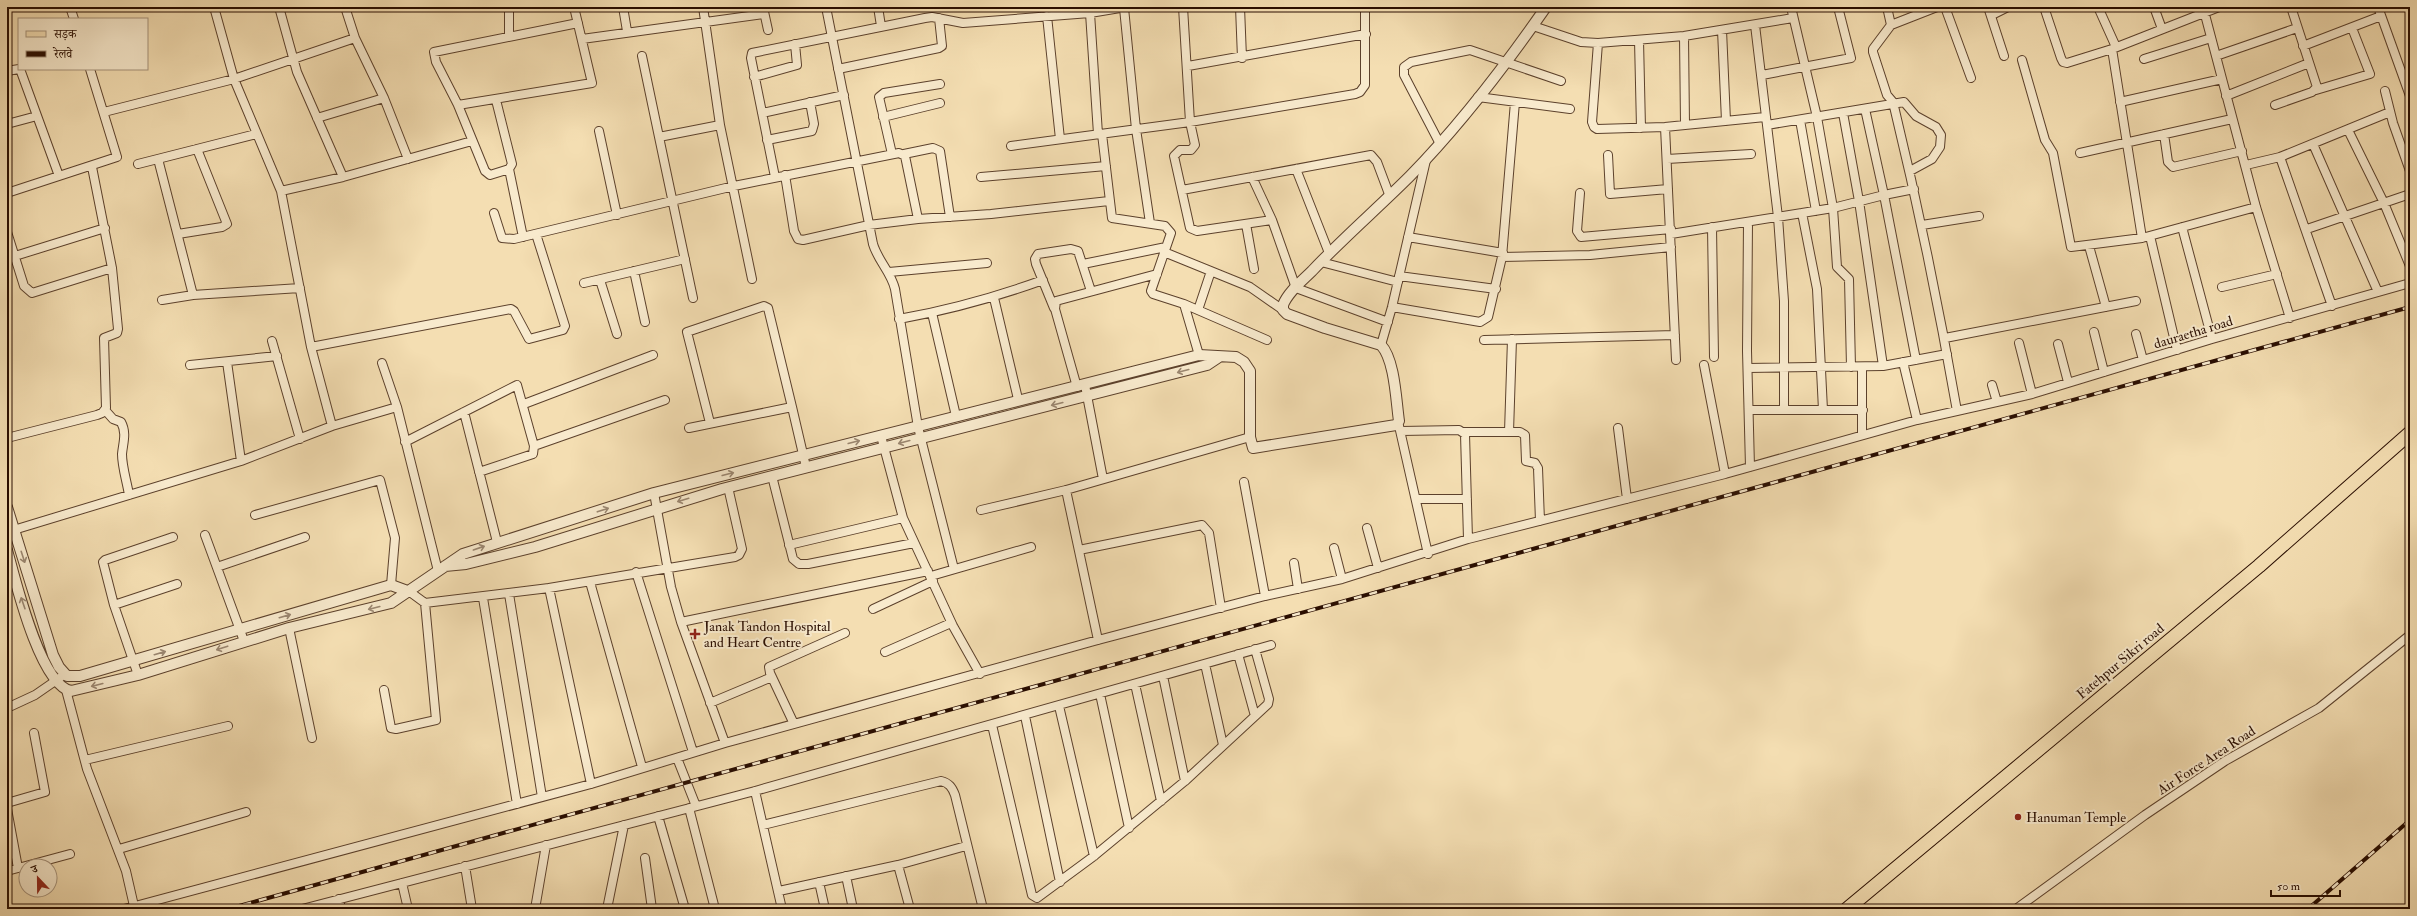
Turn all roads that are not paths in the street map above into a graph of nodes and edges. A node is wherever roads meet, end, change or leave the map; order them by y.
1 (70, 7) edge
2 (214, 7) edge
3 (279, 7) edge
4 (345, 7) edge
5 (509, 7) edge
6 (574, 7) edge
7 (623, 7) edge
8 (703, 7) edge
9 (826, 7) edge
10 (878, 7) edge
11 (1183, 7) edge
12 (1240, 7) edge
13 (1365, 7) edge
14 (1546, 7) edge
15 (1791, 7) edge
16 (1838, 7) edge
17 (1887, 7) edge
18 (1937, 7) edge
19 (1945, 7) edge
20 (1988, 7) edge
21 (2008, 7) edge
22 (2044, 7) edge
23 (2098, 7) edge
24 (2154, 7) edge
25 (2219, 7) edge
26 (2291, 7) edge
27 (2378, 7) edge
28 (1125, 8) edge
29 (764, 10) edge
30 (2204, 10) edge
31 (1068, 11) edge
32 (1090, 13) junction
33 (1992, 15) junction
34 (1047, 16) junction
35 (2381, 16) junction
36 (74, 18) edge
37 (939, 18) junction
38 (1793, 18) junction
39 (706, 22) junction
40 (578, 23) junction
41 (1755, 25) junction
42 (1890, 25) junction
43 (881, 26) junction
44 (1533, 26) junction
45 (2297, 28) junction
46 (2352, 28) junction
47 (2162, 29) junction
48 (768, 30) dead end
49 (1722, 30) junction
50 (628, 31) junction
51 (1366, 34) junction
52 (1684, 36) junction
53 (509, 37) junction
54 (832, 37) junction
55 (355, 38) junction
56 (2211, 38) junction
57 (582, 39) junction
58 (1638, 40) junction
59 (1598, 43) junction
60 (795, 44) junction
61 (2303, 46) junction
62 (2114, 48) junction
63 (642, 56) dead end
64 (2004, 56) dead end
65 (2216, 56) junction
66 (1242, 58) junction
67 (2144, 59) dead end
68 (2022, 60) dead end
69 (293, 61) junction
70 (1506, 62) junction
71 (2309, 63) junction
72 (1188, 66) junction
73 (1805, 68) junction
74 (18, 69) edge
75 (838, 69) junction
76 (19, 70) edge
77 (90, 70) edge
78 (7, 71) edge
79 (1762, 75) junction
80 (754, 77) junction
81 (1971, 78) dead end
82 (234, 79) junction
83 (2222, 79) junction
84 (1561, 82) dead end
85 (940, 84) dead end
86 (2316, 90) junction
87 (2385, 90) dead end
88 (844, 95) junction
89 (2226, 96) junction
90 (2410, 96) edge
91 (1478, 97) junction
92 (384, 98) junction
93 (496, 100) junction
94 (810, 102) junction
95 (1515, 102) junction
96 (1893, 102) junction
97 (2120, 102) junction
98 (940, 103) dead end
99 (458, 105) junction
100 (2275, 105) dead end
101 (1570, 109) dead end
102 (1865, 109) junction
103 (104, 112) junction
104 (2390, 112) junction
105 (762, 113) junction
106 (1843, 113) junction
107 (37, 116) junction
108 (883, 117) junction
109 (1817, 117) junction
110 (317, 118) junction
111 (2232, 119) junction
112 (1800, 120) junction
113 (1726, 121) junction
114 (1766, 121) junction
115 (1190, 122) junction
116 (7, 124) edge
117 (720, 125) junction
118 (1685, 125) junction
119 (1665, 127) junction
120 (1641, 128) junction
121 (1136, 129) junction
122 (2348, 130) junction
123 (599, 131) dead end
124 (256, 134) junction
125 (1100, 134) junction
126 (2164, 134) junction
127 (659, 138) junction
128 (1060, 139) junction
129 (767, 140) junction
130 (472, 141) junction
131 (2127, 142) junction
132 (1440, 144) junction
133 (2313, 144) junction
134 (1011, 146) dead end
135 (197, 149) junction
136 (2242, 151) junction
137 (2080, 153) dead end
138 (892, 154) junction
139 (904, 154) junction
140 (1751, 154) dead end
141 (1608, 155) dead end
142 (2280, 157) junction
143 (158, 159) junction
144 (408, 159) junction
145 (1667, 159) junction
146 (857, 160) junction
147 (1426, 160) junction
148 (138, 164) dead end
149 (2246, 165) junction
150 (92, 166) junction
151 (1106, 166) junction
152 (1296, 169) junction
153 (2410, 169) edge
154 (509, 170) junction
155 (1910, 171) junction
156 (785, 175) junction
157 (59, 176) junction
158 (343, 177) junction
159 (980, 177) dead end
160 (1252, 177) junction
161 (775, 178) junction
162 (734, 186) junction
163 (1668, 189) junction
164 (1914, 189) junction
165 (1182, 190) junction
166 (281, 191) junction
167 (7, 193) edge
168 (1580, 193) dead end
169 (1389, 194) junction
170 (2410, 194) edge
171 (1884, 195) junction
172 (1109, 201) junction
173 (1859, 201) junction
174 (672, 202) junction
175 (2384, 203) junction
176 (2256, 207) junction
177 (1833, 208) junction
178 (1816, 211) junction
179 (494, 213) dead end
180 (1802, 213) junction
181 (617, 215) junction
182 (2344, 215) junction
183 (1979, 216) dead end
184 (950, 217) junction
185 (1778, 217) junction
186 (918, 219) junction
187 (1272, 220) junction
188 (1748, 222) junction
189 (1150, 223) junction
190 (1246, 224) junction
191 (869, 225) junction
192 (1922, 225) junction
193 (1712, 227) junction
194 (2182, 227) junction
195 (105, 228) junction
196 (2307, 229) junction
197 (1671, 231) junction
198 (7, 232) edge
199 (178, 234) junction
200 (536, 234) junction
201 (523, 237) junction
202 (1408, 237) junction
203 (2146, 237) junction
204 (2089, 246) junction
205 (1671, 247) junction
206 (1165, 250) junction
207 (1329, 253) junction
208 (1502, 255) junction
209 (15, 256) junction
210 (685, 259) junction
211 (1321, 262) junction
212 (987, 263) dead end
213 (1083, 264) junction
214 (2410, 266) edge
215 (112, 268) junction
216 (1254, 268) dead end
217 (634, 271) junction
218 (1211, 271) junction
219 (889, 272) junction
220 (1157, 274) junction
221 (2277, 274) junction
222 (1399, 279) junction
223 (600, 280) junction
224 (752, 280) dead end
225 (1043, 280) junction
226 (2410, 283) edge
227 (584, 284) dead end
228 (300, 288) junction
229 (1296, 288) junction
230 (2222, 288) dead end
231 (1496, 289) junction
232 (1090, 291) junction
233 (2378, 292) junction
234 (193, 294) junction
235 (694, 298) dead end
236 (994, 298) junction
237 (162, 300) dead end
238 (2136, 301) dead end
239 (1184, 304) junction
240 (2332, 306) junction
241 (1392, 307) junction
242 (2106, 307) junction
243 (1055, 309) junction
244 (1198, 310) junction
245 (1283, 310) junction
246 (932, 313) junction
247 (2290, 318) junction
248 (899, 319) junction
249 (645, 322) dead end
250 (1388, 322) junction
251 (2094, 332) dead end
252 (617, 334) dead end
253 (2136, 334) dead end
254 (1675, 335) junction
255 (1945, 338) junction
256 (1512, 339) junction
257 (2212, 339) junction
258 (1267, 340) dead end
259 (1484, 340) dead end
260 (272, 341) dead end
261 (2019, 343) dead end
262 (2058, 344) dead end
263 (1381, 345) junction
264 (311, 347) junction
265 (2177, 350) junction
266 (1947, 354) junction
267 (653, 355) dead end
268 (1200, 355) junction
269 (277, 356) junction
270 (1218, 357) junction
271 (1714, 357) dead end
272 (1676, 360) dead end
273 (1916, 360) junction
274 (2143, 360) junction
275 (227, 362) junction
276 (1903, 362) junction
277 (382, 363) dead end
278 (190, 365) dead end
279 (1704, 365) dead end
280 (1883, 366) junction
281 (1819, 367) junction
282 (1851, 367) junction
283 (1862, 367) junction
284 (1748, 368) junction
285 (1783, 368) junction
286 (2104, 372) junction
287 (2068, 382) junction
288 (1992, 385) dead end
289 (1081, 386) junction
290 (2032, 394) junction
291 (1087, 396) junction
292 (665, 400) dead end
293 (1018, 400) junction
294 (1997, 402) junction
295 (524, 404) junction
296 (396, 407) junction
297 (792, 407) junction
298 (105, 410) junction
299 (1750, 410) junction
300 (1784, 410) junction
301 (1823, 410) junction
302 (1863, 410) junction
303 (1957, 411) junction
304 (464, 412) junction
305 (956, 416) junction
306 (1917, 420) junction
307 (710, 423) junction
308 (332, 426) junction
309 (918, 427) junction
310 (1400, 427) junction
311 (689, 428) dead end
312 (1618, 428) dead end
313 (1463, 432) junction
314 (1509, 432) junction
315 (2410, 433) edge
316 (881, 436) junction
317 (1250, 436) junction
318 (1862, 436) junction
319 (7, 438) edge
320 (300, 438) junction
321 (921, 438) junction
322 (405, 442) junction
323 (534, 446) junction
324 (884, 448) junction
325 (804, 455) junction
326 (240, 461) junction
327 (806, 467) junction
328 (1750, 467) junction
329 (479, 472) junction
330 (1725, 474) junction
331 (772, 476) junction
332 (1102, 479) junction
333 (1244, 482) dead end
334 (728, 487) junction
335 (1066, 490) junction
336 (654, 493) junction
337 (129, 495) junction
338 (1467, 498) junction
339 (1416, 499) junction
340 (1627, 499) junction
341 (7, 507) edge
342 (657, 508) junction
343 (981, 510) dead end
344 (255, 515) dead end
345 (903, 518) junction
346 (1540, 521) junction
347 (1367, 528) dead end
348 (11, 531) edge
349 (205, 535) dead end
350 (173, 537) dead end
351 (305, 538) dead end
352 (1468, 539) junction
353 (497, 542) junction
354 (914, 543) junction
355 (789, 545) junction
356 (1031, 547) dead end
357 (1334, 548) dead end
358 (7, 550) edge
359 (1079, 550) junction
360 (1428, 554) junction
361 (1294, 563) dead end
362 (217, 567) junction
363 (667, 567) junction
364 (442, 568) junction
365 (1378, 568) junction
366 (954, 569) junction
367 (636, 572) junction
368 (931, 576) junction
369 (1342, 579) junction
370 (590, 582) junction
371 (177, 584) dead end
372 (391, 585) junction
373 (549, 588) junction
374 (1298, 589) junction
375 (410, 592) junction
376 (509, 594) junction
377 (1265, 596) junction
378 (483, 598) junction
379 (424, 603) junction
380 (114, 605) junction
381 (1221, 608) junction
382 (874, 609) dead end
383 (681, 622) junction
384 (951, 623) junction
385 (289, 628) junction
386 (240, 629) junction
387 (845, 634) dead end
388 (2410, 635) edge
389 (1098, 640) junction
390 (244, 641) junction
391 (1271, 645) dead end
392 (1255, 649) junction
393 (885, 652) dead end
394 (1238, 654) junction
395 (134, 661) junction
396 (1205, 664) junction
397 (64, 674) junction
398 (980, 674) junction
399 (138, 675) junction
400 (1163, 676) junction
401 (772, 677) junction
402 (56, 681) junction
403 (1135, 684) junction
404 (66, 690) junction
405 (384, 690) dead end
406 (1100, 694) junction
407 (710, 703) junction
408 (1058, 706) junction
409 (7, 708) edge
410 (1025, 716) junction
411 (1255, 716) junction
412 (794, 724) junction
413 (992, 725) junction
414 (228, 726) dead end
415 (34, 733) dead end
416 (312, 738) dead end
417 (724, 742) junction
418 (1223, 745) junction
419 (693, 752) junction
420 (677, 758) junction
421 (85, 760) junction
422 (642, 768) junction
423 (1186, 781) junction
424 (591, 784) junction
425 (755, 791) junction
426 (542, 797) junction
427 (1161, 801) junction
428 (7, 803) edge
429 (517, 804) junction
430 (693, 807) junction
431 (7, 809) edge
432 (246, 812) dead end
433 (658, 816) junction
434 (624, 825) junction
435 (763, 825) junction
436 (1129, 828) junction
437 (546, 845) junction
438 (966, 846) junction
439 (119, 849) junction
440 (70, 854) dead end
441 (1094, 856) junction
442 (55, 858) edge
443 (645, 858) dead end
444 (898, 865) junction
445 (465, 866) junction
446 (18, 868) joint
447 (7, 871) edge
448 (846, 876) junction
449 (819, 882) junction
450 (1060, 882) junction
451 (402, 883) junction
452 (779, 891) junction
453 (339, 899) junction
454 (134, 906) junction
455 (124, 909) edge
456 (302, 909) edge
457 (341, 909) edge
458 (408, 909) edge
459 (472, 909) edge
460 (535, 909) edge
461 (607, 909) edge
462 (652, 909) edge
463 (685, 909) edge
464 (714, 909) edge
465 (782, 909) edge
466 (825, 909) edge
467 (853, 909) edge
468 (910, 909) edge
469 (983, 909) edge
470 (1847, 909) edge
471 (2016, 909) edge

1 - 36 street
2 - 82 street
3 - 69 street
4 - 55 street
5 - 53 street
6 - 40 street
7 - 50 street
8 - 39 street
9 - 54 street
10 - 43 street
11 - 72 street
12 - 66 street
13 - 51 street
14 - 44 street
15 - 38 street
16 - 73 street
17 - 42 street
18 - 42 street
19 - 81 street
20 - 33 street
21 - 33 street
22 - 62 street
23 - 62 street
24 - 47 street
25 - 30 street
26 - 45 street
27 - 35 street
28 - 32 street
28 - 121 street
29 - 39 street
29 - 48 street
30 - 47 street
30 - 56 street
31 - 32 street
31 - 34 street
32 - 125 street
33 - 64 street
34 - 37 street
34 - 128 street
35 - 46 street
35 - 90 street
37 - 43 street
37 - 75 street
38 - 41 street
38 - 73 street
39 - 50 street
39 - 117 street
40 - 53 street
40 - 57 street
41 - 49 street
41 - 79 street
42 - 96 street
43 - 54 street
44 - 59 street
44 - 70 street
45 - 61 street
45 - 65 street
46 - 61 street
46 - 86 street
47 - 62 street
49 - 52 street
49 - 113 street
50 - 57 street
51 - 66 street
51 - 115 street
52 - 58 street
52 - 118 street
53 - 99 street
54 - 60 street
54 - 75 street
55 - 69 street
55 - 92 street
56 - 65 street
56 - 67 street
57 - 93 street
58 - 59 street
58 - 120 street
59 - 120 street
60 - 80 street
60 - 80 street
61 - 71 street
62 - 97 street
63 - 127 street
65 - 83 street
66 - 72 street
68 - 204 street
69 - 82 street
69 - 110 street
70 - 84 street
70 - 91 street
70 - 132 street
71 - 86 street
71 - 89 street
72 - 115 street
73 - 79 street
73 - 109 street
74 - 78 street
75 - 88 street
76 - 107 street
77 - 103 street
79 - 114 street
80 - 105 street
82 - 103 street
82 - 124 street
83 - 89 street
83 - 97 street
85 - 108 street
86 - 100 street
87 - 104 street
88 - 94 street
88 - 146 street
89 - 111 street
91 - 95 street
91 - 132 street
92 - 110 street
92 - 144 street
93 - 99 street
93 - 154 street
94 - 105 street
94 - 129 street
95 - 101 street
95 - 208 street
96 - 102 street
96 - 155 street
96 - 155 street
97 - 131 street
98 - 108 street
99 - 130 street
102 - 106 street
102 - 171 street
103 - 150 street
104 - 122 street
104 - 153 street
105 - 129 street
106 - 109 street
106 - 173 street
107 - 116 street
107 - 157 street
108 - 138 street
109 - 112 street
109 - 177 street
110 - 158 street
111 - 126 street
111 - 136 street
112 - 114 street
112 - 178 street
113 - 114 street
113 - 118 street
114 - 185 street
115 - 121 street
115 - 165 street
117 - 127 street
117 - 162 street
118 - 119 street
119 - 120 street
119 - 145 street
121 - 125 street
121 - 189 street
122 - 133 street
122 - 175 street
123 - 181 street
124 - 135 street
124 - 166 street
125 - 128 street
125 - 151 street
126 - 131 street
126 - 136 street
127 - 174 street
128 - 134 street
129 - 161 street
130 - 144 street
130 - 154 street
131 - 137 street
131 - 203 street
132 - 147 street
133 - 142 street
133 - 182 street
135 - 143 street
135 - 199 street
136 - 149 street
138 - 139 street
138 - 146 street
139 - 184 street
139 - 186 street
140 - 145 street
141 - 163 street
142 - 149 street
142 - 196 street
143 - 148 street
143 - 199 street
144 - 158 street
145 - 163 street
146 - 156 street
146 - 191 street
147 - 169 street
147 - 202 street
149 - 176 street
150 - 157 street
150 - 195 street
151 - 159 street
151 - 172 street
152 - 160 street
152 - 169 street
152 - 207 street
154 - 201 street
155 - 164 street
156 - 161 street
156 - 191 street
157 - 167 street
158 - 166 street
160 - 165 street
160 - 187 street
161 - 162 street
162 - 174 street
162 - 224 street
163 - 197 street
164 - 171 street
164 - 192 street
165 - 190 street
166 - 228 street
168 - 197 street
169 - 207 street
170 - 175 street
171 - 173 street
171 - 273 street
172 - 184 street
172 - 189 street
173 - 177 street
173 - 280 street
174 - 181 street
174 - 210 street
175 - 182 street
175 - 214 street
176 - 194 street
176 - 221 street
177 - 178 street
177 - 282 street
178 - 180 street
179 - 201 street
180 - 185 street
180 - 281 street
181 - 200 street
182 - 196 street
182 - 233 street
183 - 192 street
184 - 186 street
185 - 188 street
185 - 285 street
186 - 191 street
187 - 190 street
187 - 229 street
188 - 193 street
188 - 284 street
189 - 206 street
190 - 216 street
191 - 219 street
192 - 255 street
193 - 197 street
193 - 271 street
194 - 203 street
194 - 257 street
195 - 209 street
195 - 215 street
196 - 240 street
197 - 205 street
198 - 209 street
199 - 234 street
200 - 201 street
200 - 264 street
202 - 208 street
202 - 222 street
203 - 204 street
203 - 265 street
204 - 242 street
205 - 208 street
205 - 254 street
206 - 213 street
206 - 218 street
206 - 220 street
207 - 211 street
208 - 231 street
209 - 215 street
210 - 217 street
210 - 235 street
211 - 222 street
211 - 229 street
212 - 219 street
213 - 225 street
213 - 232 street
215 - 298 street
217 - 223 street
217 - 249 street
218 - 244 street
218 - 245 street
219 - 248 street
220 - 232 street
220 - 239 street
221 - 230 street
221 - 247 street
222 - 231 street
222 - 241 street
223 - 227 street
223 - 252 street
225 - 236 street
225 - 243 street
226 - 233 street, dauraetha road
228 - 234 street
228 - 264 street
229 - 245 street
229 - 250 street
231 - 241 street
232 - 243 street
233 - 240 street, dauraetha road
234 - 237 street
236 - 246 street
236 - 293 street
238 - 242 street
239 - 244 street
239 - 268 street
240 - 247 street, dauraetha road
241 - 250 street
242 - 255 street
243 - 289 street
244 - 258 street
245 - 263 street
246 - 248 street
246 - 305 street
247 - 257 street, dauraetha road
248 - 309 street
250 - 263 street
251 - 286 street
253 - 274 street
254 - 256 street
254 - 272 street
255 - 266 street
256 - 259 street
256 - 314 street
257 - 265 street, dauraetha road
260 - 269 street
261 - 290 street
262 - 287 street
263 - 310 street
264 - 308 street
265 - 274 street, dauraetha road
266 - 273 street
266 - 303 street
267 - 295 street
268 - 270 street
268 - 289 street
269 - 275 street
269 - 320 street
270 -> 291 street
270 - 317 street
273 - 276 street
274 - 286 street, dauraetha road
275 - 278 street
275 - 326 street
276 - 280 street
276 - 306 street
277 - 296 street
279 - 330 street
280 - 283 street
281 - 282 street
281 - 285 street
281 - 301 street
282 - 283 street
283 - 302 street
284 - 285 street
284 - 299 street
285 - 300 street
286 - 287 street, dauraetha road
287 - 290 street, dauraetha road
288 - 294 street
289 - 291 street
289 - 293 street
290 - 294 street, dauraetha road
291 -> 321 street
291 - 332 street
292 - 323 street
293 - 305 street
294 - 303 street, dauraetha road
295 - 304 street
295 - 323 street
296 - 308 street
296 - 322 street
297 - 307 street
297 - 307 street
297 - 325 street
298 - 319 street
298 - 337 street
299 - 300 street
299 - 328 street
300 - 301 street
301 - 302 street
302 - 318 street
303 - 306 street, dauraetha road
304 - 322 street
304 - 329 street
305 - 309 street
306 - 318 street, dauraetha road
307 - 311 street
308 - 320 street
309 - 316 street
309 - 321 street
310 - 313 street
310 - 317 street
310 - 339 street
312 - 340 street
313 - 314 street
313 - 338 street
314 - 346 street
315 - 470 main road, Fatehpur Sikri road
316 - 324 street
325 -> 316 street
317 - 332 street
318 - 328 street, dauraetha road
320 - 326 street
321 -> 324 street
321 - 366 street
322 - 364 street
323 - 329 street
324 - 327 street
324 - 345 street
325 - 327 street
336 -> 325 street
326 - 337 street
327 - 331 street
328 - 330 street, dauraetha road
329 - 353 street
330 - 340 street, dauraetha road
331 - 334 street
331 - 355 street
332 - 335 street
333 - 377 street
334 -> 342 street
334 - 363 street
335 - 343 street
335 - 359 street
336 - 342 street
353 -> 336 street
337 - 348 street
338 - 339 street
338 - 352 street
339 - 360 street
340 - 346 street, dauraetha road
341 - 348 street
342 - 363 street
342 - 364 street
344 - 372 street
345 - 354 street
345 - 355 street
346 - 352 street, dauraetha road
347 - 365 street
348 -> 397 street
349 - 362 street
350 - 380 street
351 - 362 street
352 - 360 street, dauraetha road
364 -> 353 street
354 - 355 street
354 - 368 street
356 - 366 street
357 - 369 street
402 -> 358 street
359 - 381 street
359 - 389 street
360 - 365 street, dauraetha road
361 - 374 street
362 - 386 street
363 - 367 street
363 - 383 street
364 - 375 street
365 - 369 street, dauraetha road
366 - 368 street
367 - 370 street
367 - 419 street
368 - 382 street
368 - 383 street
368 - 384 street
369 - 374 street, dauraetha road
370 - 373 street
370 - 422 street
371 - 380 street
372 - 375 street
386 -> 372 street
373 - 376 street
373 - 424 street
374 - 377 street, dauraetha road
375 - 379 street
375 -> 385 street
376 - 378 street
376 - 426 street
377 - 381 street, dauraetha road
378 - 379 street
378 - 429 street
379 - 405 street
380 - 395 street
381 - 389 street, dauraetha road
383 - 407 street
384 - 393 street
384 - 398 street
385 - 390 street
385 - 416 street
386 - 390 street
395 -> 386 street
387 - 401 street
388 - 471 street, Air Force Area Road
389 - 398 street, dauraetha road
390 -> 399 street
391 - 392 street
392 - 394 street
392 - 411 street
394 - 396 street
394 - 411 street
395 - 397 street
395 - 399 street
396 - 400 street
396 - 418 street
397 - 402 street
398 - 412 street, dauraetha road
399 -> 404 street
400 - 403 street
400 - 423 street
401 - 407 street
401 - 412 street
402 - 404 street
402 - 409 street
403 - 406 street
403 - 427 street
404 - 421 street
406 - 408 street
406 - 436 street
407 - 417 street
408 - 410 street
408 - 441 street
410 - 413 street
410 - 450 street
411 - 418 street
412 - 417 street, dauraetha road
413 - 425 street
413 - 450 street
414 - 421 street
415 - 428 street
417 - 419 street, dauraetha road
418 - 423 street
419 - 420 street, dauraetha road
420 - 422 street, dauraetha road
420 - 430 street
421 - 439 street
422 - 424 street, dauraetha road
423 - 427 street
424 - 426 street, dauraetha road
425 - 430 street
425 - 435 street
426 - 429 street, dauraetha road
427 - 436 street
429 - 454 street, dauraetha road
430 - 433 street
430 - 464 street
431 - 446 street
432 - 439 street
433 - 434 street
433 - 463 street
434 - 437 street
434 - 461 street
435 - 438 street
435 - 452 street
436 - 441 street
437 - 445 street
437 - 460 street
438 - 444 street
438 - 469 street
439 - 454 street
440 - 442 street
441 - 450 street
443 - 462 street
444 - 448 street
444 - 468 street
445 - 451 street
445 - 459 street
446 - 447 street
448 - 449 street
448 - 467 street
449 - 452 street
449 - 466 street
451 - 453 street
451 - 458 street
452 - 465 street
453 - 456 street
453 - 457 street
454 - 455 street, dauraetha road

